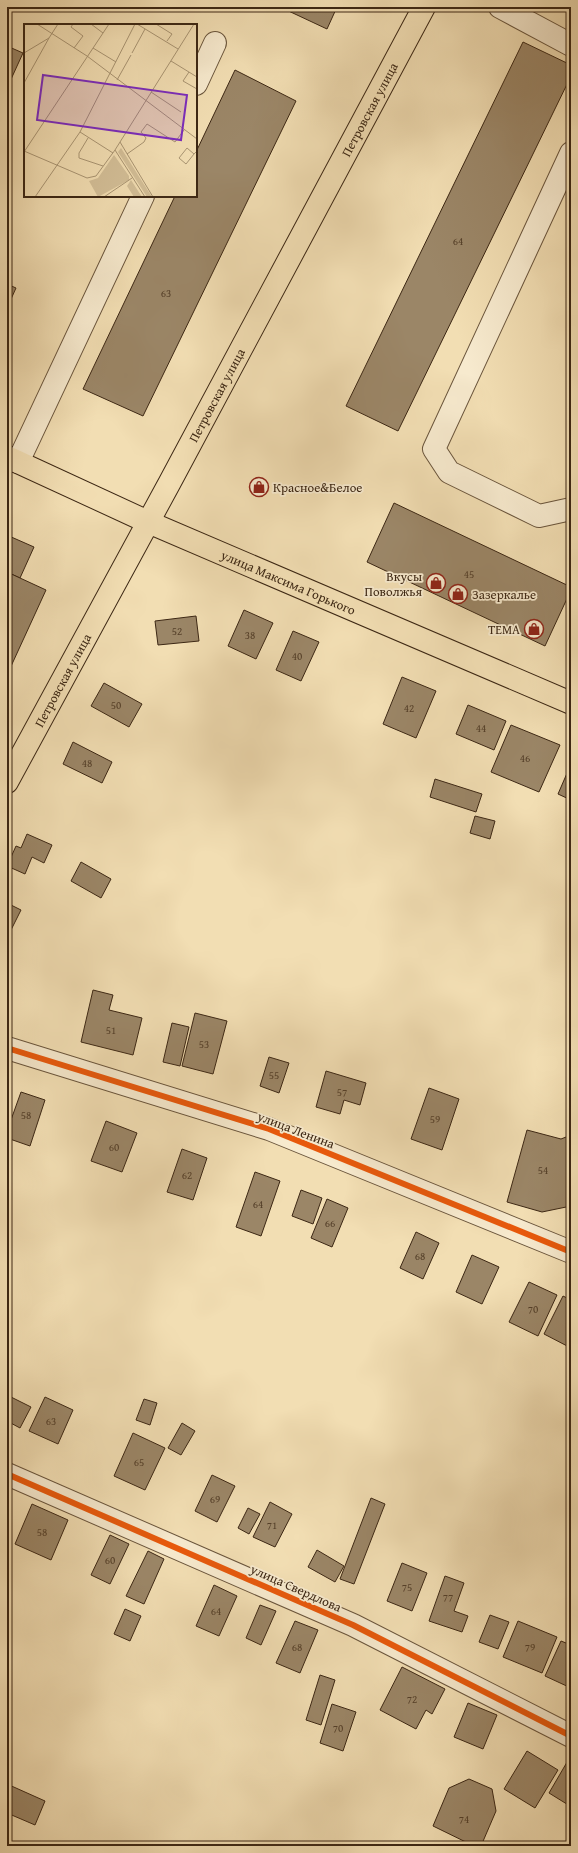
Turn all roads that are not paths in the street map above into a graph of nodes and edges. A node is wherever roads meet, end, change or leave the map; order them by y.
1 (424, 7) edge
2 (500, 7) edge
3 (215, 43) dead end
4 (571, 45) edge
5 (197, 82) edge
6 (571, 153) edge
7 (143, 197) edge
8 (12, 459) edge
9 (571, 509) edge
10 (148, 522) junction
11 (571, 703) edge
12 (7, 782) edge
13 (7, 1048) edge
14 (571, 1252) edge
15 (7, 1474) edge
16 (571, 1736) edge

1 - 10 main road, Петровская улица
2 - 4 street
3 - 5 street
6 - 9 street
7 - 8 street
8 - 10 main road, улица Максима Горького
10 - 11 main road, улица Максима Горького
10 - 12 main road, Петровская улица
13 - 14 street, улица Ленина
15 - 16 street, улица Свердлова

